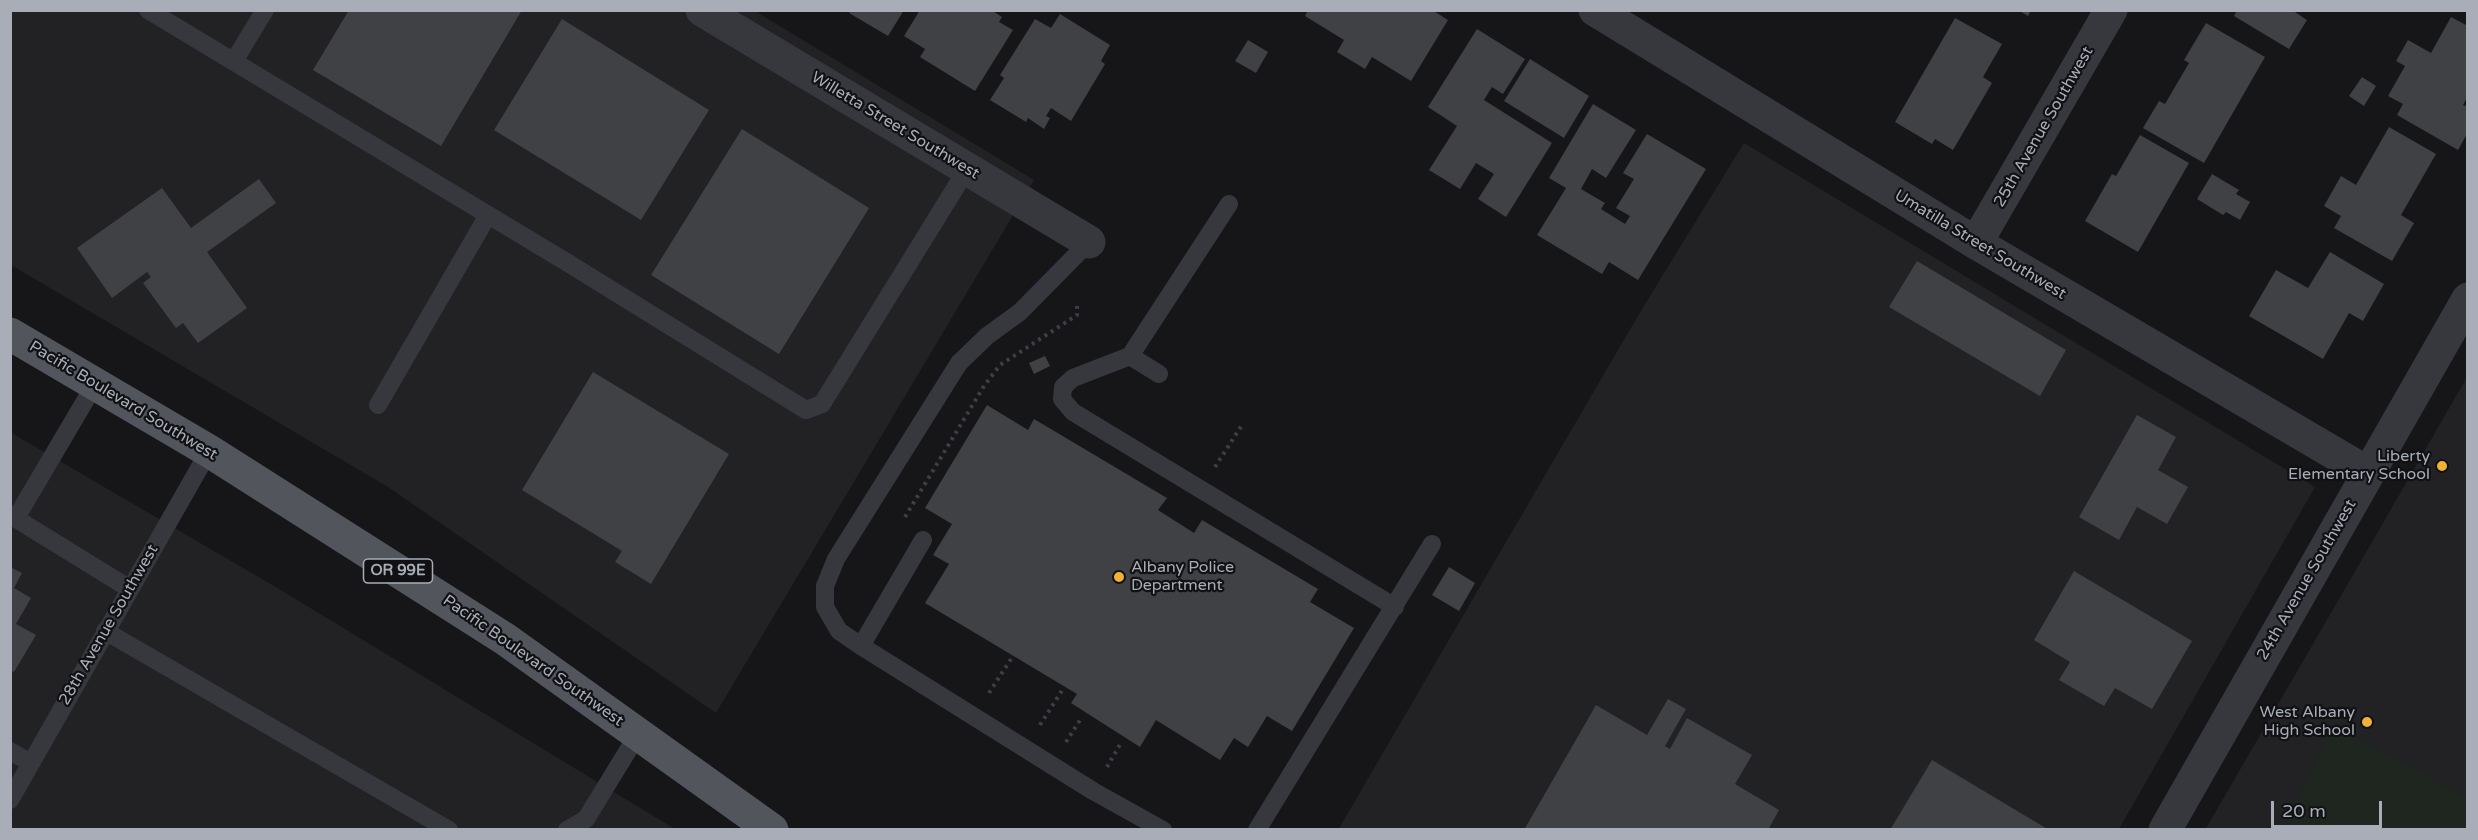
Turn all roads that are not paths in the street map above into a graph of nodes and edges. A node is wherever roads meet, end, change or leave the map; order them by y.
1 (148, 10) edge
2 (265, 10) edge
3 (702, 10) edge
4 (1595, 10) edge
5 (2111, 10) edge
6 (234, 61) junction
7 (967, 170) junction
8 (1229, 204) dead end
9 (488, 215) junction
10 (1089, 242) joint
11 (1976, 243) junction
12 (2468, 299) edge
13 (10, 334) edge
14 (1130, 356) junction
15 (1159, 374) dead end
16 (95, 384) junction
17 (378, 405) dead end
18 (209, 451) junction
19 (2368, 473) junction
20 (13, 516) edge
21 (923, 540) dead end
22 (1432, 544) dead end
23 (130, 589) junction
24 (1395, 607) junction
25 (105, 631) junction
26 (861, 646) junction
27 (638, 734) junction
28 (10, 752) edge
29 (31, 763) junction
30 (10, 800) edge
31 (450, 830) edge
32 (567, 830) edge
33 (772, 830) edge
34 (1163, 830) edge
35 (1257, 830) edge
36 (2165, 830) edge

1 - 6 lane
2 - 6 lane
3 - 7 street, Willetta Street Southwest
4 - 11 street, Umatilla Street Southwest
5 - 11 street, 25th Avenue Southwest
6 - 9 lane
7 - 9 lane
7 - 10 street, Willetta Street Southwest
8 - 14 lane
9 - 17 lane
10 - 26 lane
11 - 19 street, Umatilla Street Southwest
12 - 19 street, 24th Avenue Southwest
13 - 16 main road, Pacific Boulevard Southwest / OR 99E
14 - 15 lane
14 - 24 lane
16 - 18 main road, Pacific Boulevard Southwest / OR 99E
16 - 20 lane
18 - 23 lane, 28th Avenue Southwest
18 - 27 main road, Pacific Boulevard Southwest / OR 99E
19 - 36 street, 24th Avenue Southwest
20 - 23 lane
21 - 26 lane
22 - 24 lane
23 - 25 lane, 28th Avenue Southwest
24 - 35 lane
25 - 29 lane, 28th Avenue Southwest
25 - 31 lane
26 - 34 lane
27 - 32 lane
27 - 33 main road, Pacific Boulevard Southwest / OR 99E
28 - 29 lane
29 - 30 lane, 28th Avenue Southwest

